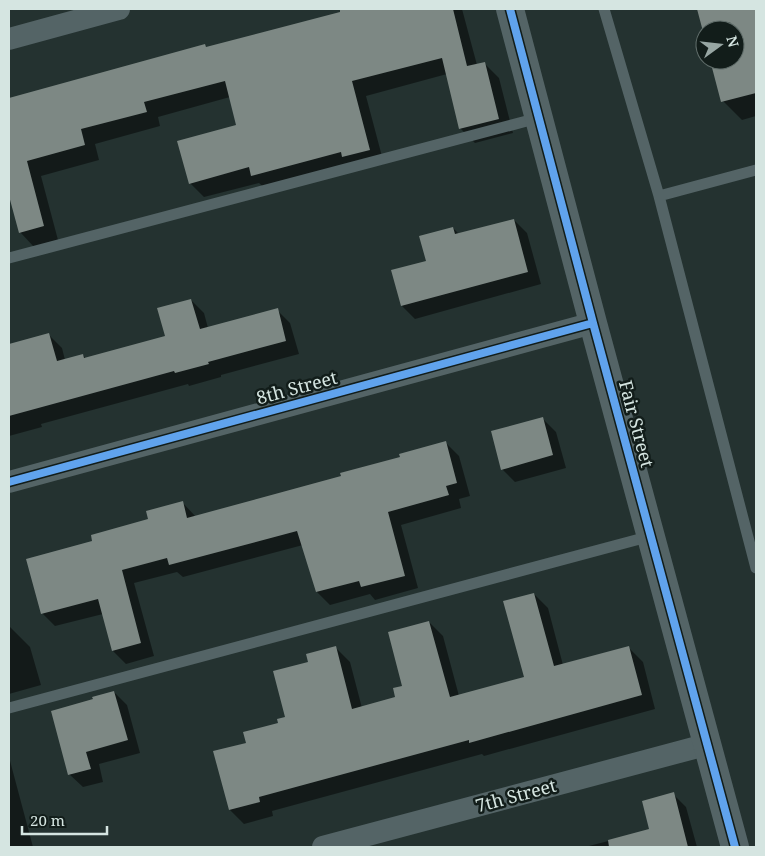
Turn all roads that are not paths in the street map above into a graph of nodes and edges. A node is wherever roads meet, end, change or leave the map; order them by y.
1 (119, 9) edge
2 (510, 9) edge
3 (604, 9) edge
4 (9, 38) edge
5 (538, 118) junction
6 (756, 170) edge
7 (659, 196) junction
8 (9, 258) edge
9 (593, 323) junction
10 (9, 482) edge
11 (651, 536) junction
12 (756, 568) edge
13 (9, 708) edge
14 (709, 744) junction
15 (323, 847) edge
16 (736, 847) edge

1 - 4 street
2 - 5 street, Fair Street
3 - 7 lane
5 - 8 lane
5 - 9 street, Fair Street
6 - 7 lane
7 - 12 lane
9 - 10 street, 8th Street
9 - 11 street, Fair Street
11 - 13 lane
11 - 14 street, Fair Street
14 - 15 street, 7th Street
14 - 16 street, Fair Street

